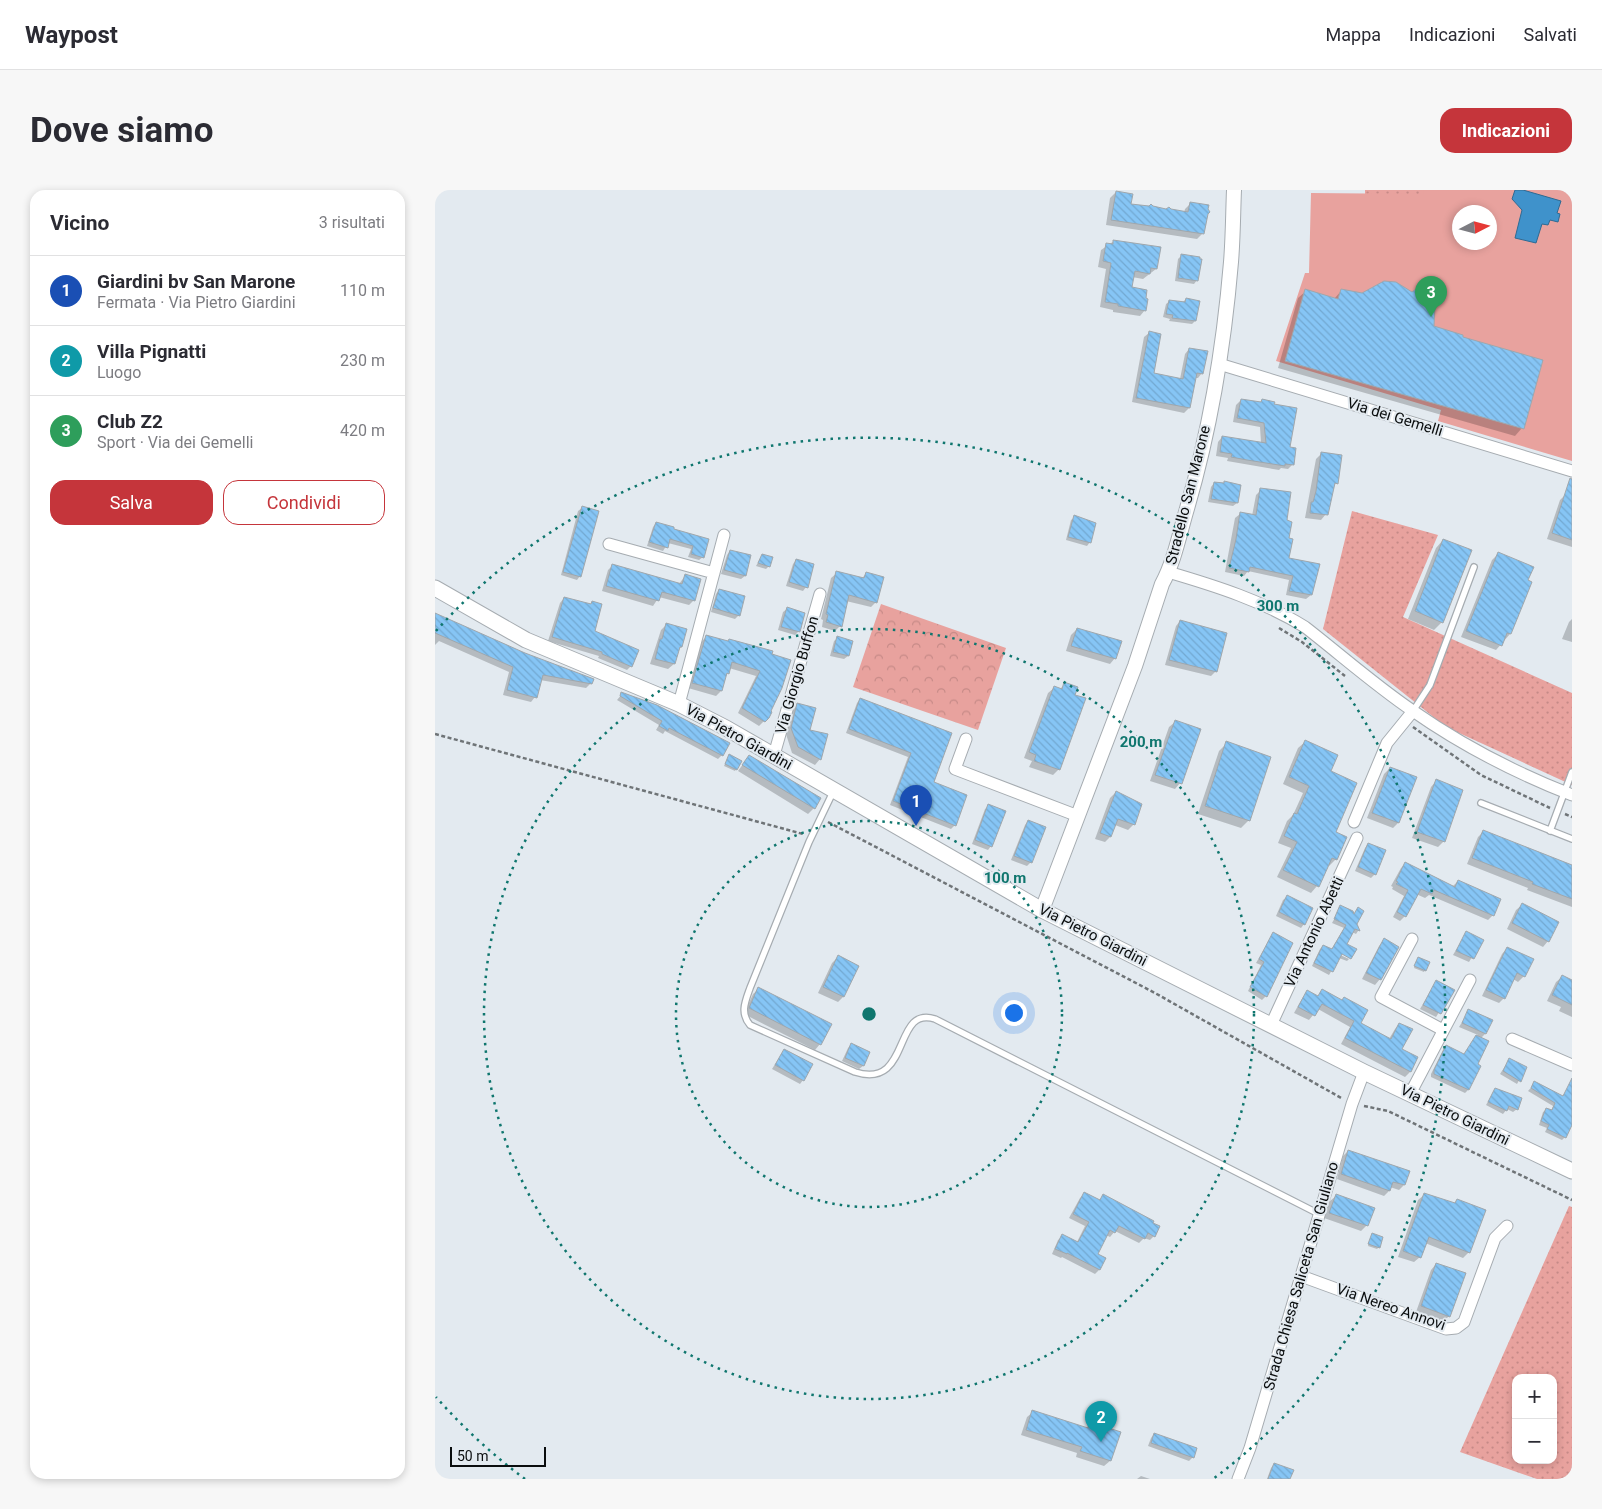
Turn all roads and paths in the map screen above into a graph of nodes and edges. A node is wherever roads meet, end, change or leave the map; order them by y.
1 (1233, 190) edge
2 (1219, 364) junction
3 (1572, 471) edge
4 (724, 535) dead end
5 (609, 544) dead end
6 (1474, 567) dead end
7 (1168, 572) junction
8 (714, 573) junction
9 (435, 588) edge
10 (820, 594) dead end
11 (1273, 624) dead end
12 (1348, 679) dead end
13 (679, 704) junction
14 (1413, 711) junction
15 (1404, 721) junction
16 (435, 734) edge
17 (967, 739) dead end
18 (774, 756) junction
19 (1572, 772) edge
20 (834, 790) junction
21 (1569, 794) edge
22 (1481, 803) dead end
23 (1558, 811) junction
24 (1078, 816) junction
25 (1572, 817) edge
26 (820, 818) junction
27 (1354, 822) dead end
28 (1551, 831) junction
29 (808, 836) dead end
30 (1357, 838) dead end
31 (1572, 840) edge
32 (1042, 910) junction
33 (1412, 939) dead end
34 (1470, 980) dead end
35 (1271, 1025) junction
36 (1443, 1030) junction
37 (1512, 1039) dead end
38 (1572, 1065) edge
39 (1364, 1072) junction
40 (1410, 1094) junction
41 (1352, 1104) junction
42 (1572, 1172) edge
43 (1572, 1200) edge
44 (1319, 1214) junction
45 (1507, 1226) dead end
46 (1301, 1276) junction
47 (1237, 1479) edge

1 - 2 street, Stradello San Marone
2 - 3 street, Via dei Gemelli
2 - 7 street, Stradello San Marone
4 - 8 street
5 - 8 street
6 - 14 lane
7 - 14 street
7 - 24 street, Stradello San Marone
8 - 13 street
9 - 13 main road, Via Pietro Giardini
10 - 18 street, Via Giorgio Buffon
11 - 12 path
13 - 18 main road, Via Pietro Giardini
14 - 15 street
14 - 21 street
15 - 23 path
15 - 27 street
16 - 29 path
17 - 24 street
18 - 20 main road, Via Pietro Giardini
19 - 21 lane
20 - 26 lane
20 - 32 main road, Via Pietro Giardini
21 - 23 lane
22 - 28 lane
23 - 25 path
23 - 28 lane
24 - 32 street, Stradello San Marone
26 - 41 path
26 - 44 lane
28 - 31 lane
30 - 35 street, Via Antonio Abetti
32 - 35 main road, Via Pietro Giardini
33 - 36 street
34 - 36 street
35 - 39 main road, Via Pietro Giardini
36 - 40 street
37 - 38 street
39 - 40 main road, Via Pietro Giardini
39 - 41 street, Strada Chiesa Saliceta San Giuliano
40 - 42 main road, Via Pietro Giardini
41 - 43 path
41 - 44 street, Strada Chiesa Saliceta San Giuliano
44 - 46 street, Strada Chiesa Saliceta San Giuliano
45 - 46 street, Via Nereo Annovi
46 - 47 street, Strada Chiesa Saliceta San Giuliano

